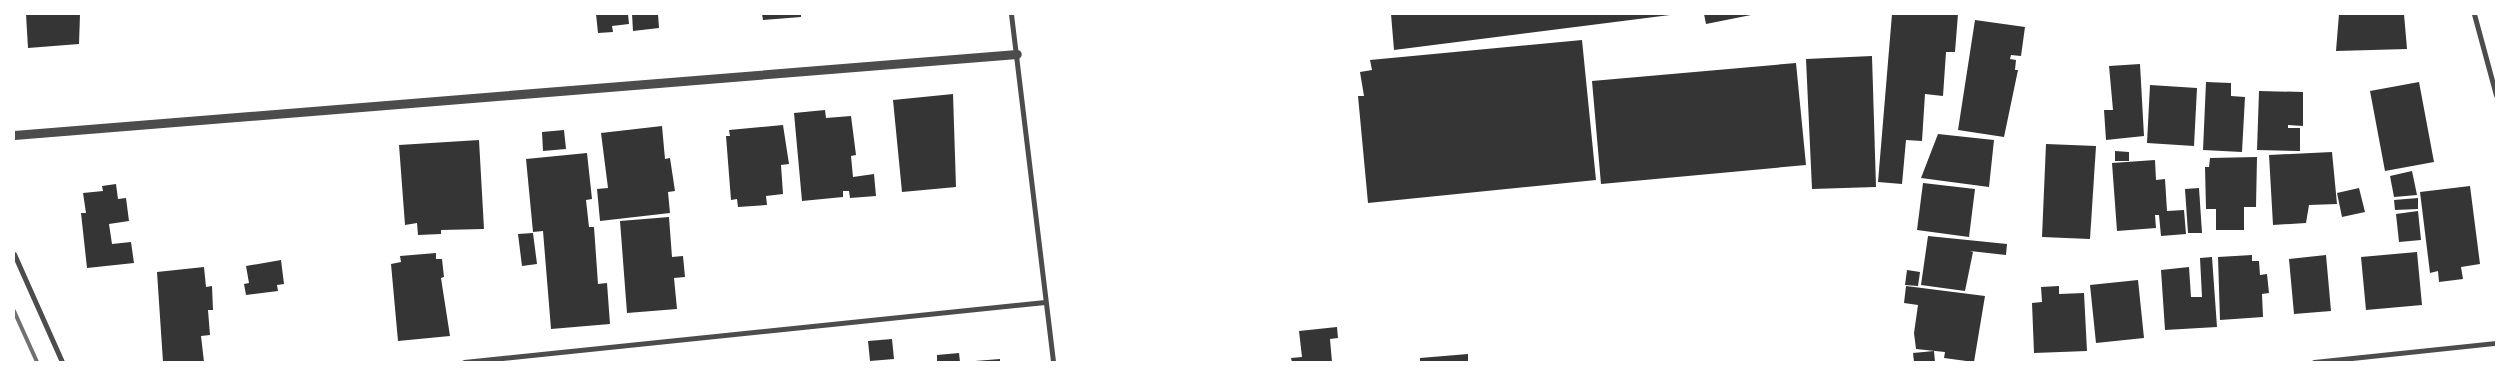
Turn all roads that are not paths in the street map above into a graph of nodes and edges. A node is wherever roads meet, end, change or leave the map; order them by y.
1 (1011, 14) edge
2 (2474, 14) edge
3 (1017, 54) junction
4 (2496, 95) edge
5 (14, 135) edge
6 (14, 254) edge
7 (1045, 302) junction
8 (2496, 343) edge
9 (62, 362) edge
10 (464, 362) edge
11 (1053, 362) edge
12 (2314, 362) edge

1 - 3 street
2 - 4 street
3 - 5 street
3 - 7 street
6 - 9 street
7 - 10 street
7 - 11 street
8 - 12 street

